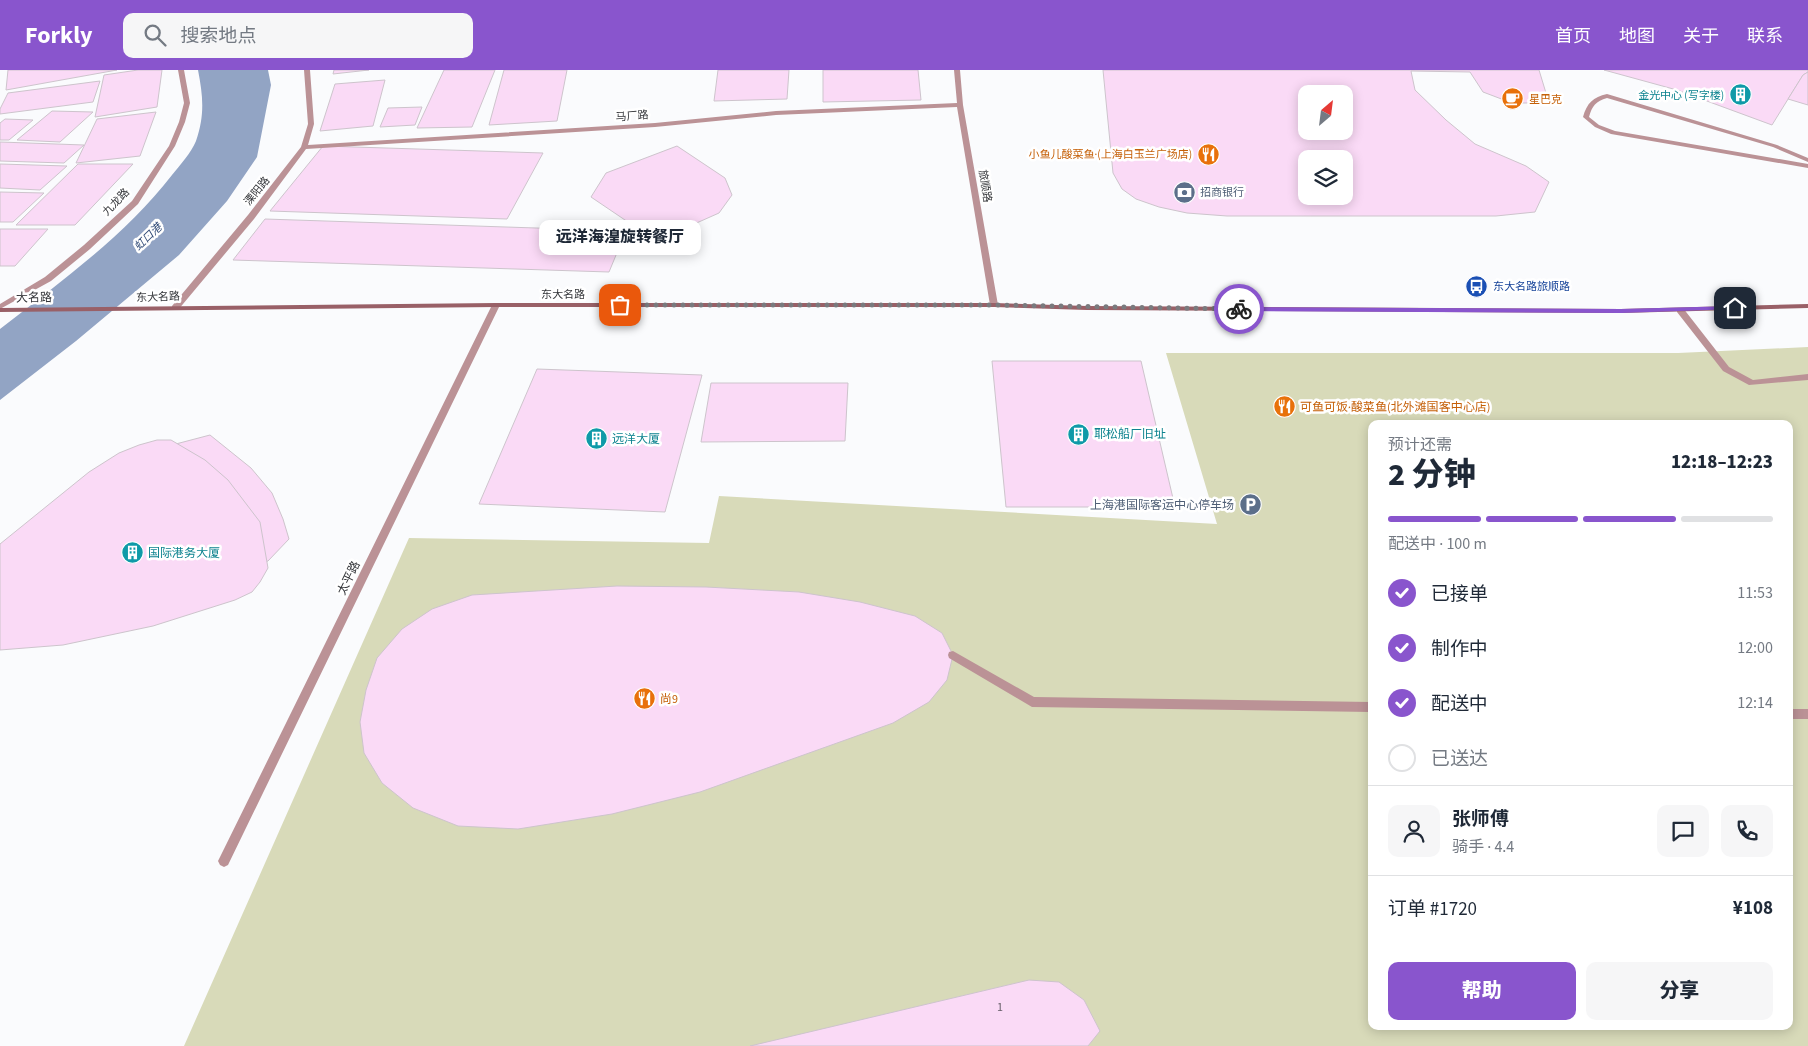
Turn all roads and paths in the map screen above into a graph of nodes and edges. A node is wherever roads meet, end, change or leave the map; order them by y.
1 (182, 70) edge
2 (307, 70) edge
3 (957, 70) edge
4 (960, 105) junction
5 (304, 147) junction
6 (1808, 160) edge
7 (1808, 166) edge
8 (496, 305) junction
9 (994, 305) junction
10 (1808, 306) edge
11 (0, 308) edge
12 (175, 308) junction
13 (68, 309) joint
14 (1680, 310) junction
15 (1808, 377) edge
16 (953, 655) dead end
17 (1368, 707) edge
18 (1793, 714) edge
19 (1808, 714) edge
20 (224, 861) dead end

1 - 11 street, 九龙路
2 - 5 street, 溧阳路
3 - 4 street, 旅顺路
4 - 5 street, 马厂路
4 - 9 street, 旅顺路
5 - 12 street, 溧阳路
6 - 7 street
8 - 9 main road, 东大名路
8 - 12 main road, 东大名路
8 - 20 street, 太平路
9 - 14 main road, 东大名路
10 - 14 main road, 东大名路
11 - 13 main road, 大名路
12 - 13 main road, 东大名路
14 - 15 street
16 - 17 street
18 - 19 street

